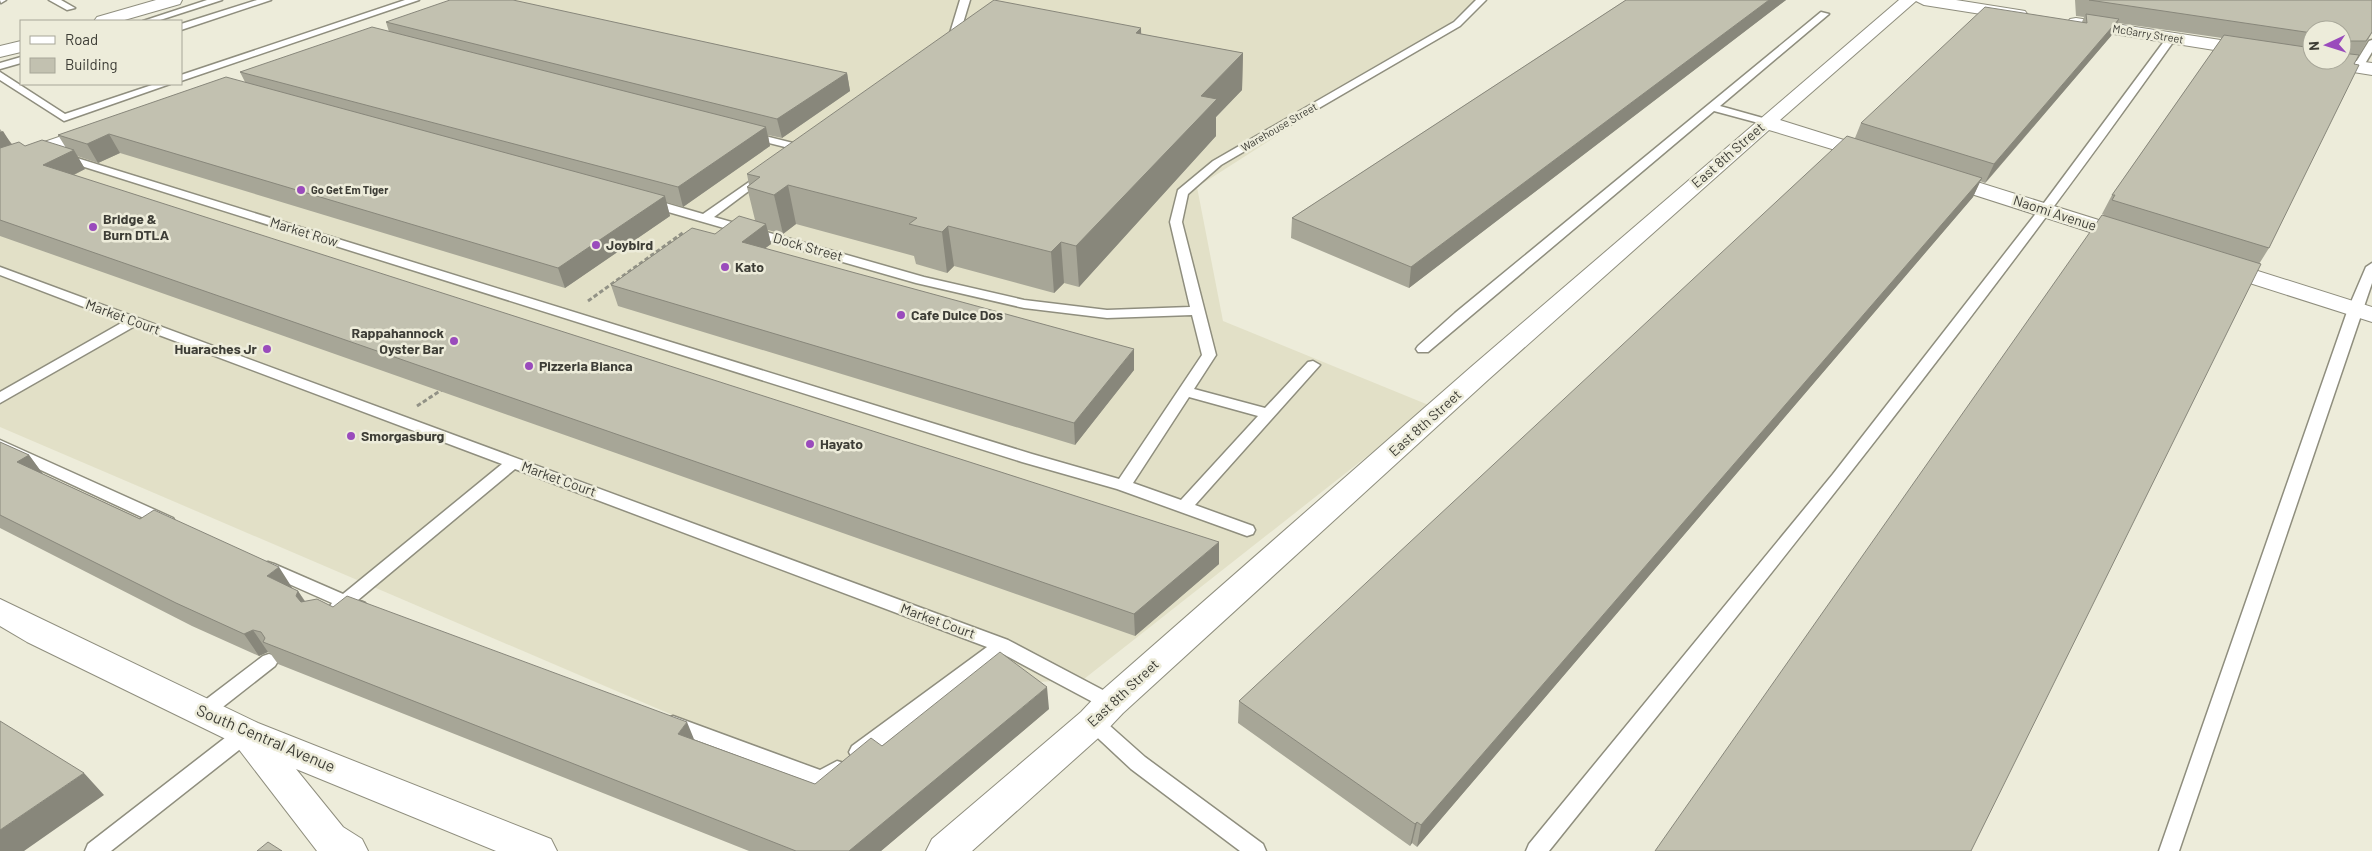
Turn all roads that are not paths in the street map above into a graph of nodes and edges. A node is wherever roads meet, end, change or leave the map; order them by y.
1 (54, 0) edge
2 (174, 0) edge
3 (217, 0) edge
4 (266, 0) edge
5 (414, 0) edge
6 (965, 0) edge
7 (1481, 0) edge
8 (1909, 0) edge
9 (1924, 0) edge
10 (70, 8) dead end
11 (1824, 14) dead end
12 (2036, 17) edge
13 (106, 20) edge
14 (151, 20) edge
15 (2055, 20) edge
16 (182, 27) edge
17 (2171, 38) junction
18 (2372, 43) edge
19 (20, 46) edge
20 (0, 52) edge
21 (937, 53) edge
22 (2302, 58) edge
23 (20, 60) edge
24 (0, 66) edge
25 (2352, 66) edge
26 (2365, 68) edge
27 (20, 77) edge
28 (182, 78) edge
29 (2, 79) edge
30 (162, 85) edge
31 (1714, 106) junction
32 (1766, 122) junction
33 (118, 123) edge
34 (739, 132) edge
35 (40, 150) junction
36 (785, 160) edge
37 (1893, 162) edge
38 (0, 164) edge
39 (769, 171) edge
40 (1922, 171) edge
41 (640, 200) edge
42 (2045, 210) junction
43 (705, 218) junction
44 (2149, 243) edge
45 (2196, 258) edge
46 (2372, 267) edge
47 (0, 271) edge
48 (1197, 311) junction
49 (2364, 312) edge
50 (134, 321) junction
51 (1423, 349) dead end
52 (1313, 365) dead end
53 (1186, 391) junction
54 (0, 398) edge
55 (1269, 414) junction
56 (0, 445) edge
57 (513, 462) junction
58 (1123, 485) junction
59 (1184, 507) junction
60 (182, 528) edge
61 (1247, 530) dead end
62 (254, 561) edge
63 (345, 603) junction
64 (0, 611) edge
65 (373, 613) edge
66 (321, 617) edge
67 (1002, 645) junction
68 (268, 660) edge
69 (203, 712) junction
70 (1102, 712) junction
71 (654, 717) edge
72 (246, 733) junction
73 (96, 851) edge
74 (349, 851) edge
75 (538, 851) edge
76 (945, 851) edge
77 (1256, 851) edge
78 (1536, 851) edge
79 (2169, 851) edge

1 - 10 lane
2 - 13 street
3 - 14 lane
4 - 16 lane
5 - 28 lane
6 - 21 lane
7 - 48 lane, Warehouse Street
8 - 32 street, East 8th Street
9 - 12 street
11 - 31 lane
15 - 17 street, McGarry Street
17 - 22 street, McGarry Street
17 - 42 lane
18 - 26 lane
19 - 20 street
23 - 24 lane
25 - 26 street, McGarry Street
27 - 29 lane
29 - 30 lane
31 - 32 lane
31 - 51 lane
32 - 37 street
32 - 70 street, East 8th Street
33 - 35 street
34 - 36 lane
35 - 38 street
35 - 58 lane, Market Row
39 - 43 lane
40 - 42 street, Naomi Avenue
41 - 43 lane, Dock Street
42 - 44 street, Naomi Avenue
42 - 78 lane
43 - 48 lane, Dock Street
45 - 49 street
46 - 49 lane
47 - 50 lane, Market Court
48 - 53 lane, Warehouse Street
49 - 79 lane
50 - 54 lane
50 - 57 lane, Market Court
52 - 55 lane
53 - 55 lane
53 - 58 lane, Warehouse Street
55 - 59 lane
56 - 60 lane
57 - 63 lane
57 - 67 lane, Market Court
58 - 59 lane, Market Row
59 - 61 lane, Market Row
62 - 63 lane
63 - 65 lane
63 - 66 lane
64 - 69 street, South Central Avenue
67 - 70 lane, Market Court
67 - 71 lane
68 - 69 lane
69 - 72 street, South Central Avenue
70 - 76 street, East 8th Street
70 - 77 lane, Market Court
72 - 73 lane
72 - 74 street
72 - 75 street, South Central Avenue

